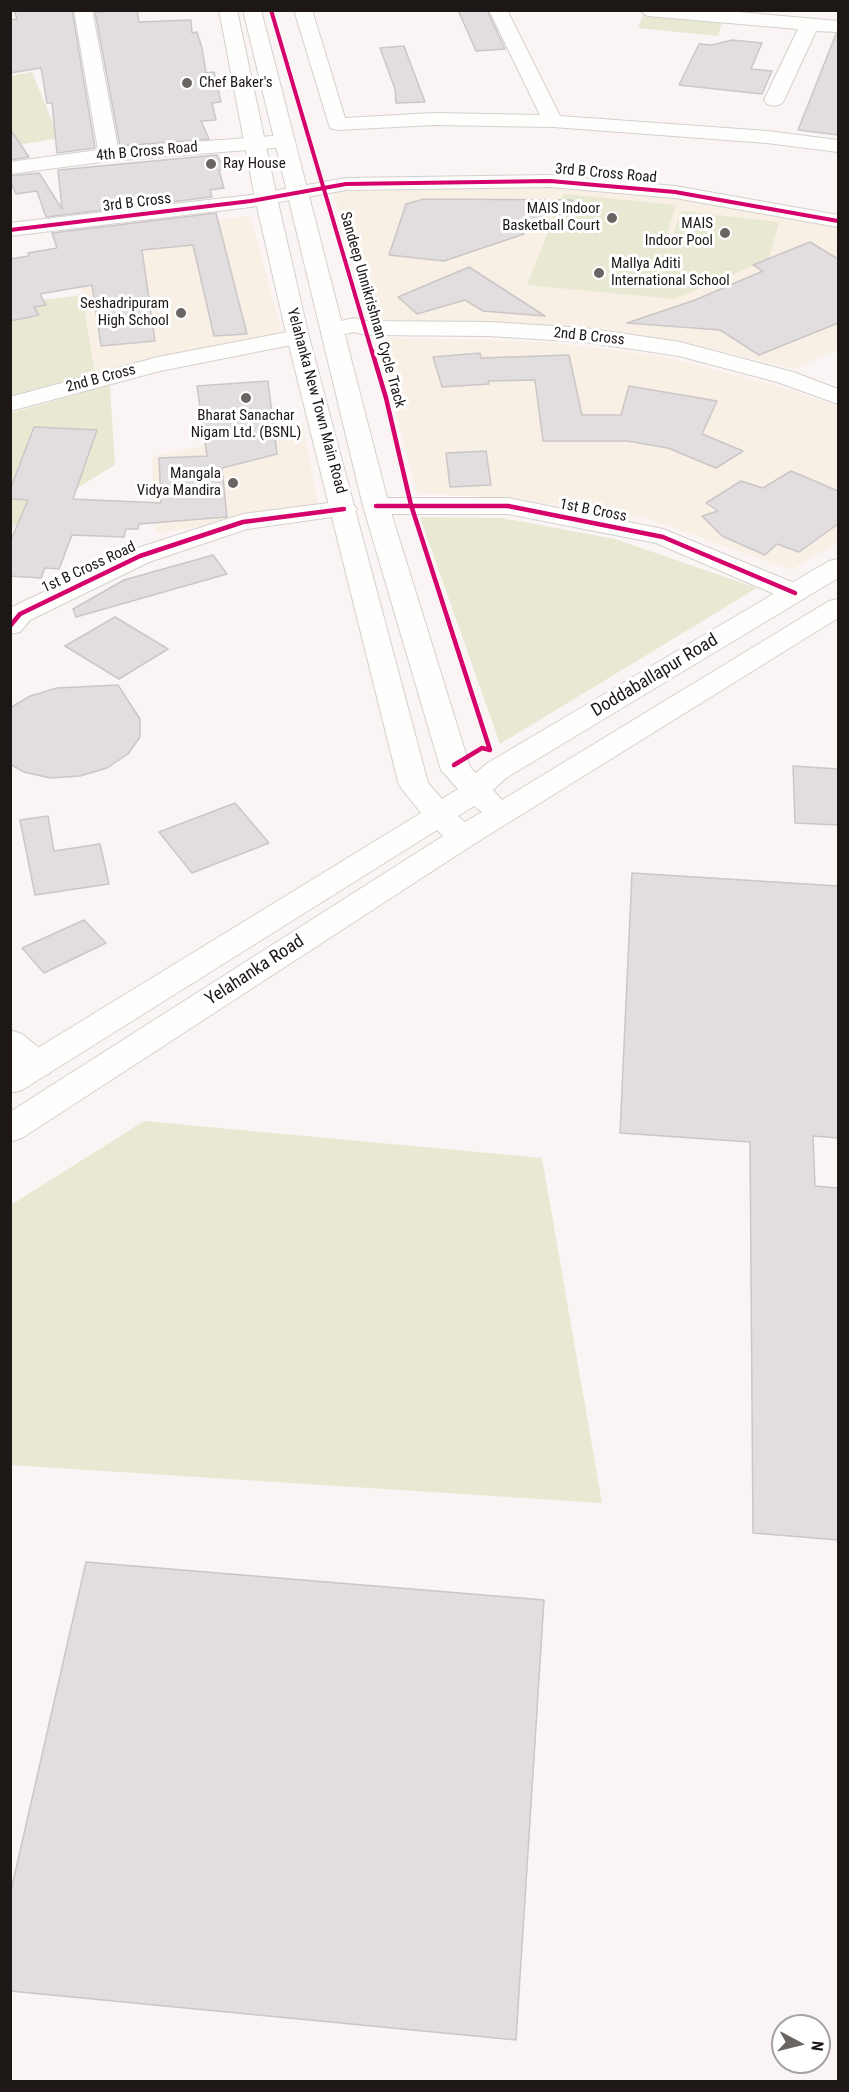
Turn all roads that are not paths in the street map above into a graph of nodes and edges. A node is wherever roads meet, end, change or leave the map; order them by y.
1 (83, 10) edge
2 (228, 10) edge
3 (252, 10) edge
4 (303, 10) edge
5 (498, 10) edge
6 (648, 10) edge
7 (810, 24) junction
8 (838, 27) edge
9 (774, 100) dead end
10 (553, 121) junction
11 (285, 141) junction
12 (254, 143) junction
13 (838, 146) edge
14 (108, 155) junction
15 (10, 168) edge
16 (296, 185) junction
17 (266, 198) junction
18 (838, 221) edge
19 (10, 230) edge
20 (332, 330) junction
21 (298, 337) junction
22 (838, 397) edge
23 (10, 404) edge
24 (376, 506) junction
25 (344, 509) junction
26 (838, 567) edge
27 (795, 592) junction
28 (838, 607) edge
29 (14, 617) edge
30 (475, 791) junction
31 (500, 814) junction
32 (440, 816) junction
33 (463, 837) junction
34 (10, 1042) edge
35 (24, 1073) edge
36 (10, 1130) edge

1 - 14 street
2 - 12 street, Yelahanka New Town Main Road
3 - 11 street, Yelahanka New Town Main Road
4 - 10 street
5 - 10 street
6 - 7 street
7 - 8 street
7 - 9 street
10 - 13 street
11 - 12 street, 4th B Cross Road
11 - 16 street, Yelahanka New Town Main Road
12 - 14 street, 4th B Cross Road
12 - 17 street, Yelahanka New Town Main Road
14 - 15 street, 4th B Cross Road
16 - 17 street, 3rd B Cross
16 - 18 street, 3rd B Cross Road
16 - 20 street, Yelahanka New Town Main Road
17 - 19 street, 3rd B Cross
17 - 21 street, Yelahanka New Town Main Road
20 - 22 street, 2nd B Cross
20 - 24 street, Yelahanka New Town Main Road
21 - 23 street, 2nd B Cross
21 - 25 street, Yelahanka New Town Main Road
24 - 27 street, 1st B Cross
24 - 30 street, Yelahanka New Town Main Road
25 - 29 street, 1st B Cross Road
25 - 32 street, Yelahanka New Town Main Road
26 - 27 street, Doddaballapur Road
27 - 30 street, Doddaballapur Road
28 - 31 street, Doddaballapur Road
30 - 31 street, Yelahanka New Town Main Road
30 - 32 street, Yelahanka Road
31 - 33 street, Yelahanka Road
32 - 33 street, Yelahanka New Town Main Road
32 - 35 street, Yelahanka Road
33 - 36 street, Yelahanka Road
34 - 35 street

